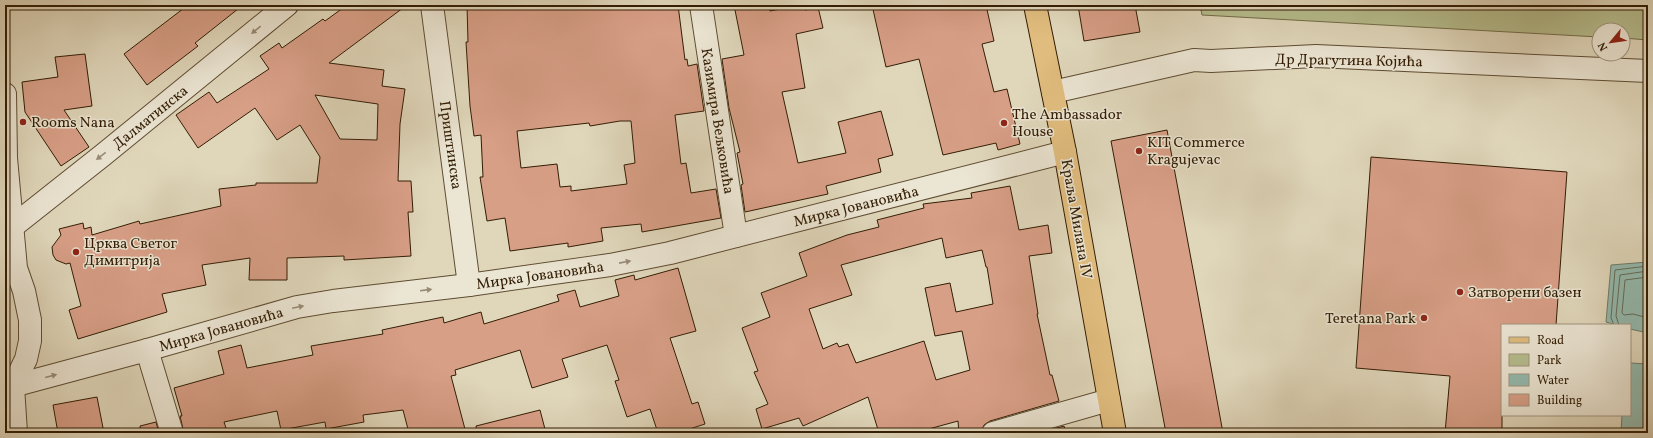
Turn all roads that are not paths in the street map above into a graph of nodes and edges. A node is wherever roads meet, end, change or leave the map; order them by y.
1 (287, 5) edge
2 (432, 5) edge
3 (701, 5) edge
4 (1035, 5) edge
5 (1648, 71) edge
6 (1053, 92) junction
7 (5, 94) edge
8 (1065, 152) junction
9 (8, 228) edge
10 (736, 236) junction
11 (10, 268) edge
12 (469, 285) junction
13 (147, 350) junction
14 (9, 386) edge
15 (1109, 400) junction
16 (16, 433) edge
17 (172, 433) edge
18 (992, 433) edge
19 (1115, 433) edge

1 -> 9 street, Далматинска
2 - 12 street, Приштинска
3 - 10 street, Казимира Вељковића
4 - 6 main road, Краља Милана IV
5 - 6 street, Др Драгутина Којића
6 - 8 main road, Краља Милана IV
7 - 9 street
8 - 10 street, Мирка Јовановића
8 - 15 main road, Краља Милана IV
9 - 11 street
12 -> 10 street, Мирка Јовановића
11 - 14 street
13 -> 12 street, Мирка Јовановића
14 -> 13 street, Мирка Јовановића
13 - 17 street
14 - 16 street
15 - 18 street
15 - 19 main road, Краља Милана IV

